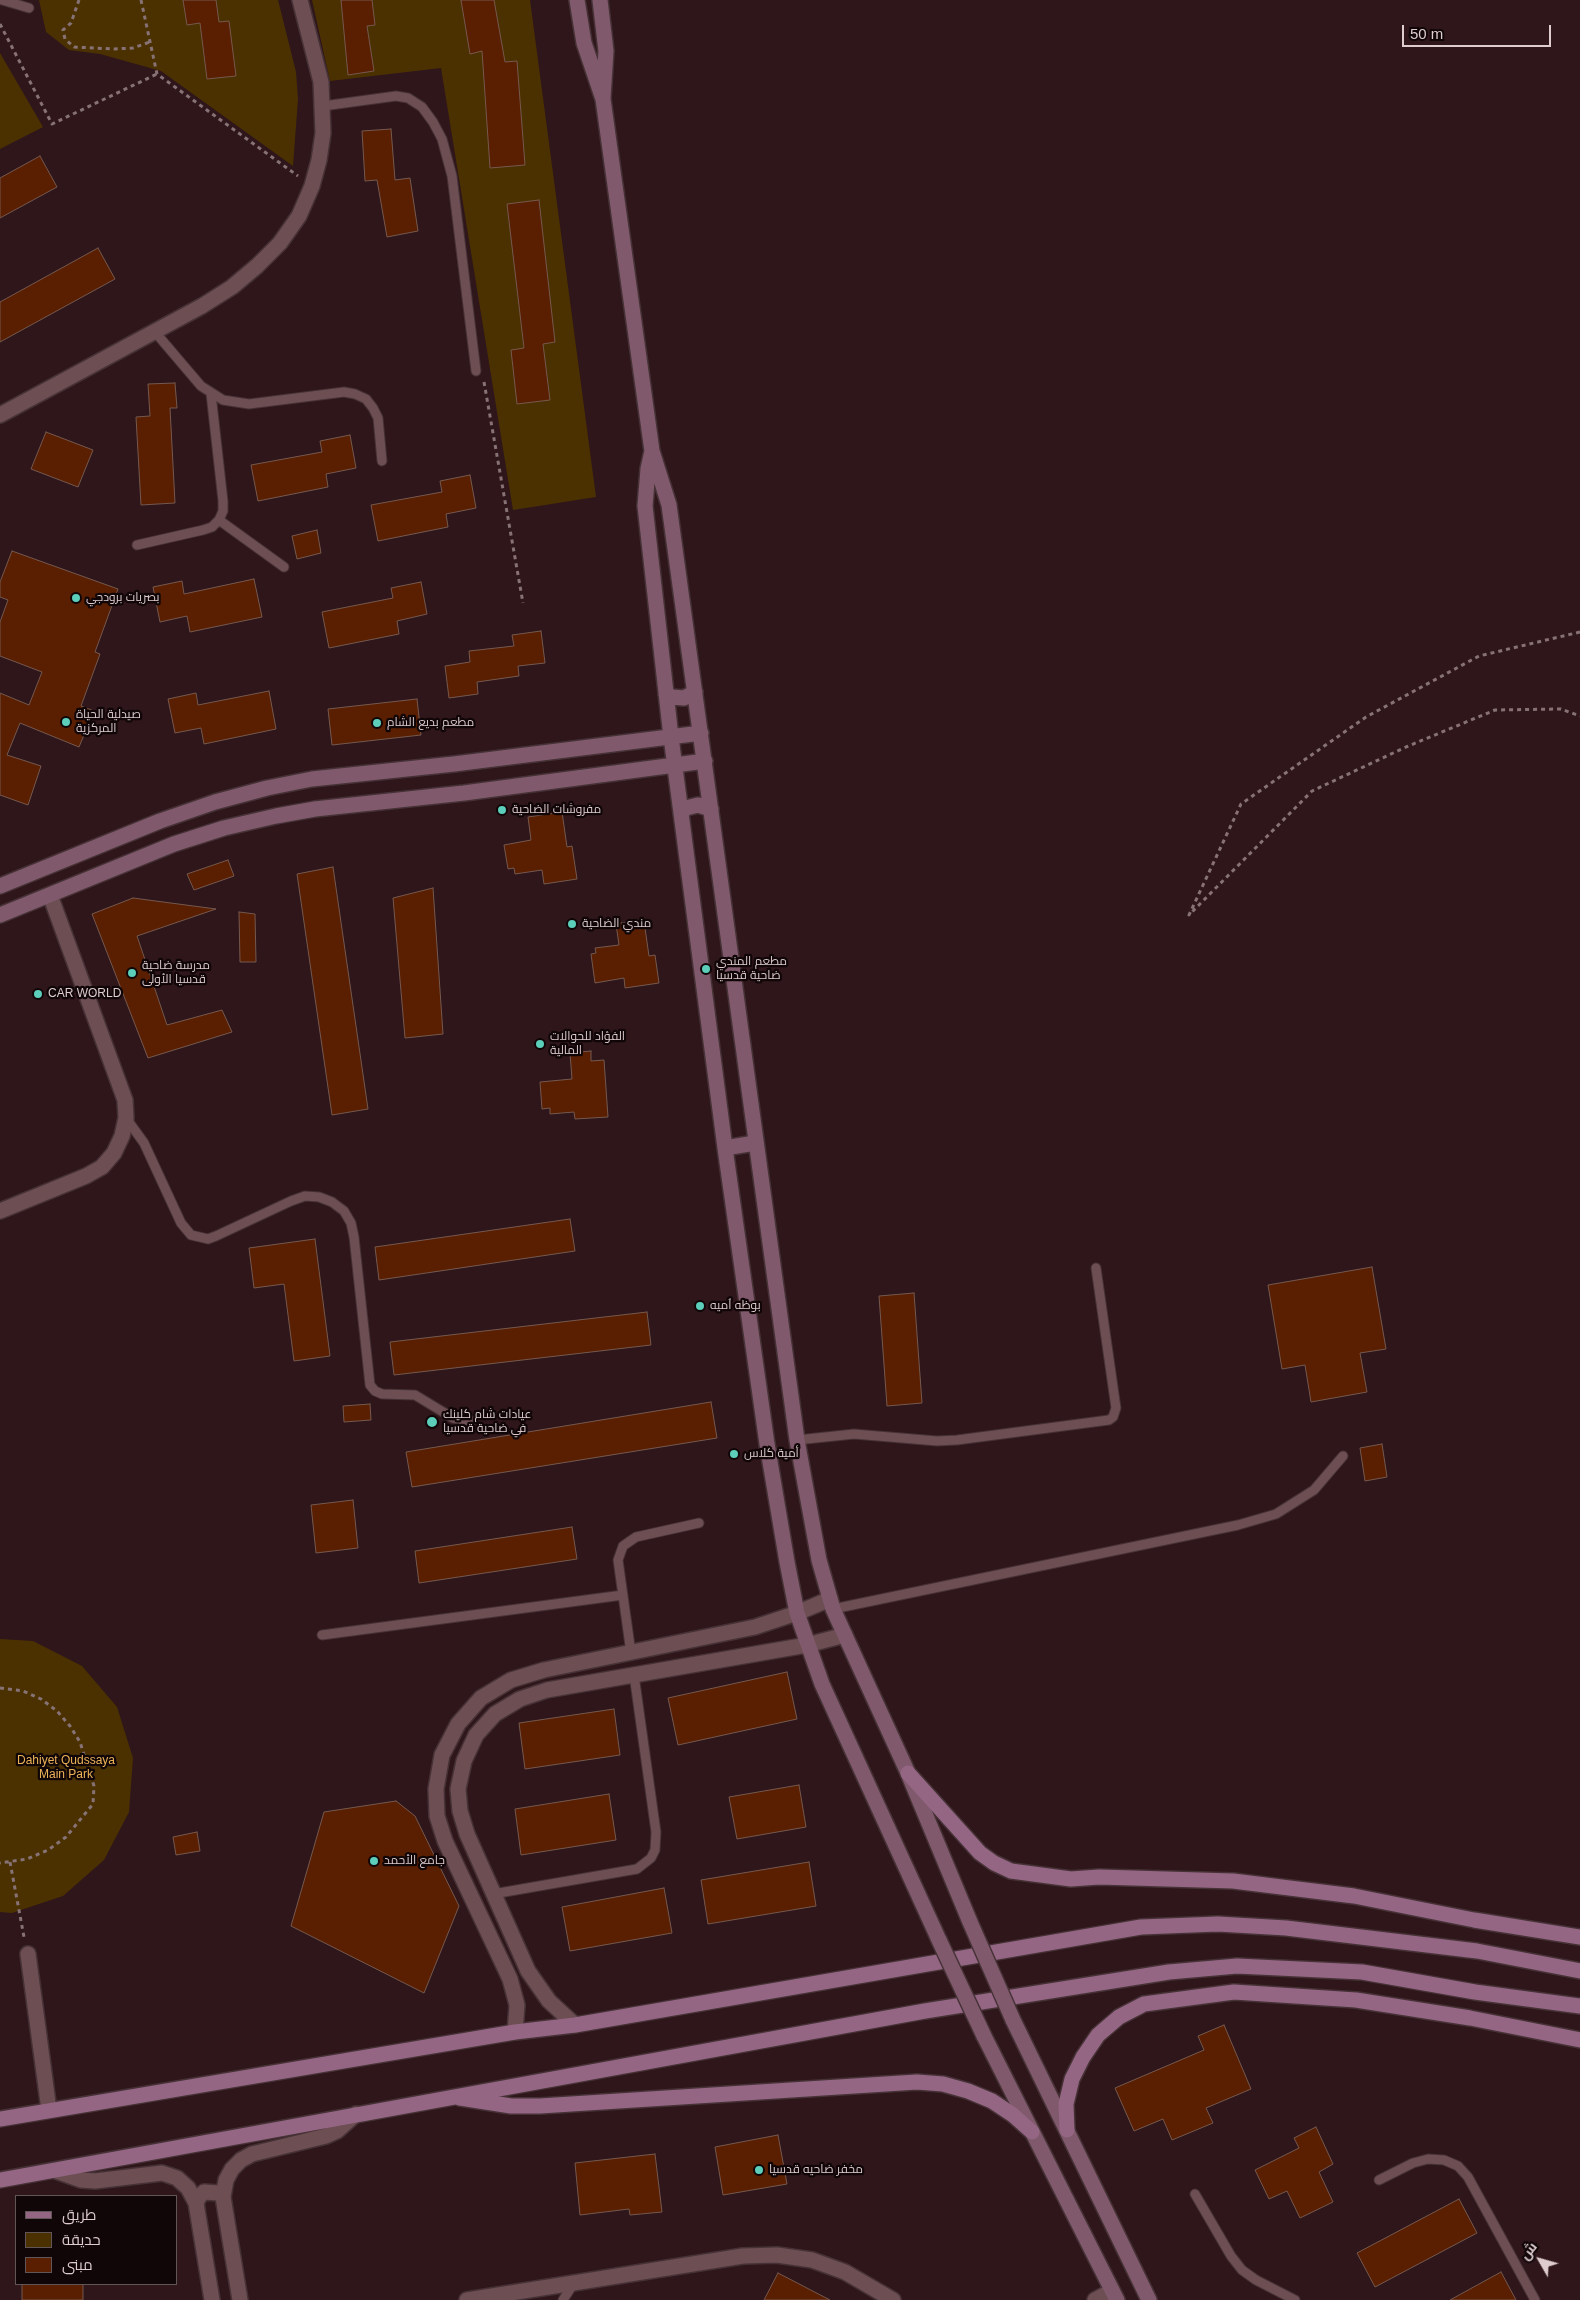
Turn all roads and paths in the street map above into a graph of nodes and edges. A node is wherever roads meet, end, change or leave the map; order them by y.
1 (2, 0) edge
2 (79, 0) edge
3 (141, 0) edge
4 (300, 0) edge
5 (577, 0) edge
6 (600, 0) edge
7 (29, 8) dead end
8 (0, 24) edge
9 (150, 42) junction
10 (157, 74) junction
11 (602, 99) junction
12 (323, 106) junction
13 (312, 186) junction
14 (155, 332) junction
15 (476, 371) joint
16 (211, 394) junction
17 (0, 415) edge
18 (652, 451) junction
19 (382, 461) dead end
20 (219, 520) junction
21 (137, 544) dead end
22 (284, 566) dead end
23 (523, 603) dead end
24 (1580, 632) edge
25 (695, 692) junction
26 (666, 694) junction
27 (1580, 716) edge
28 (701, 733) junction
29 (671, 737) junction
30 (705, 761) junction
31 (674, 765) junction
32 (711, 809) junction
33 (681, 813) junction
34 (68, 858) junction
35 (21, 878) junction
36 (78, 884) junction
37 (0, 886) edge
38 (50, 895) junction
39 (30, 903) junction
40 (0, 915) edge
41 (126, 1118) junction
42 (755, 1143) junction
43 (725, 1148) junction
44 (0, 1210) edge
45 (1096, 1268) dead end
46 (471, 1421) dead end
47 (797, 1440) junction
48 (1343, 1456) dead end
49 (699, 1523) dead end
50 (623, 1595) junction
51 (832, 1604) junction
52 (797, 1613) junction
53 (322, 1635) dead end
54 (845, 1636) junction
55 (807, 1645) junction
56 (631, 1653) junction
57 (634, 1675) junction
58 (0, 1688) edge
59 (908, 1773) junction
60 (10, 1862) junction
61 (0, 1863) edge
62 (493, 1894) junction
63 (1580, 1937) edge
64 (28, 1954) joint
65 (1580, 1971) edge
66 (1580, 2006) edge
67 (575, 2025) junction
68 (516, 2032) junction
69 (1580, 2040) edge
70 (454, 2096) junction
71 (49, 2110) junction
72 (356, 2114) junction
73 (0, 2118) edge
74 (1067, 2130) junction
75 (1032, 2132) junction
76 (56, 2171) junction
77 (0, 2180) edge
78 (1379, 2180) dead end
79 (1195, 2194) dead end
80 (223, 2197) junction
81 (196, 2203) junction
82 (574, 2284) junction
83 (872, 2295) edge
84 (1114, 2295) edge
85 (212, 2300) edge
86 (240, 2300) edge
87 (468, 2300) edge
88 (563, 2300) edge
89 (893, 2300) edge
90 (1095, 2300) edge
91 (1149, 2300) edge
92 (1295, 2300) edge
93 (1534, 2300) edge

1 - 7 lane
2 - 9 path
3 - 9 path
4 - 12 street
5 - 11 main road
6 - 11 main road
8 - 10 path
9 - 10 path
10 - 13 path
11 - 18 main road
12 - 13 street
12 - 15 lane
13 - 14 street
14 - 16 lane
14 - 17 street
15 - 23 path
16 - 19 lane
16 - 20 lane
18 - 25 main road
18 - 26 main road
20 - 21 lane
20 - 22 lane
24 - 27 path
25 - 26 main road
25 - 28 main road
26 - 29 main road
28 - 29 main road
28 - 30 main road
29 - 31 main road
29 - 34 main road
30 - 31 main road
30 - 32 main road
31 - 33 main road
31 - 36 main road
32 - 33 main road
32 - 42 main road
33 - 43 main road
34 - 35 main road
34 - 36 main road
35 - 37 main road
35 - 39 main road
36 - 38 main road
38 - 39 main road
38 - 41 street
39 - 40 main road
41 - 44 street
41 - 46 lane
42 - 43 main road
42 - 47 main road
43 - 52 main road
45 - 47 lane
47 - 51 main road
48 - 51 lane
49 - 50 lane
50 - 53 lane
50 - 56 lane
51 - 52 street
51 - 54 main road
52 - 55 main road
52 - 56 street
54 - 55 street
54 - 59 main road
55 - 57 street
55 - 75 main road, bridge
56 - 57 street
56 - 68 street
57 - 62 street
57 - 62 lane
58 - 60 path
59 - 63 main road
59 - 74 main road, bridge
60 - 61 path
60 - 64 path
62 - 67 street
64 - 71 street
65 - 67 main road
66 - 70 main road
67 - 68 main road
68 - 71 main road
69 - 74 main road
70 - 72 main road
70 - 75 main road
71 - 73 main road
72 - 76 main road
72 - 80 street
74 - 91 main road
75 - 84 main road
76 - 77 main road
76 - 81 street
78 - 93 lane
79 - 92 lane
80 - 81 street
80 - 86 street
81 - 85 street
82 - 83 street
82 - 87 street
82 - 88 lane
83 - 89 street
84 - 90 street

